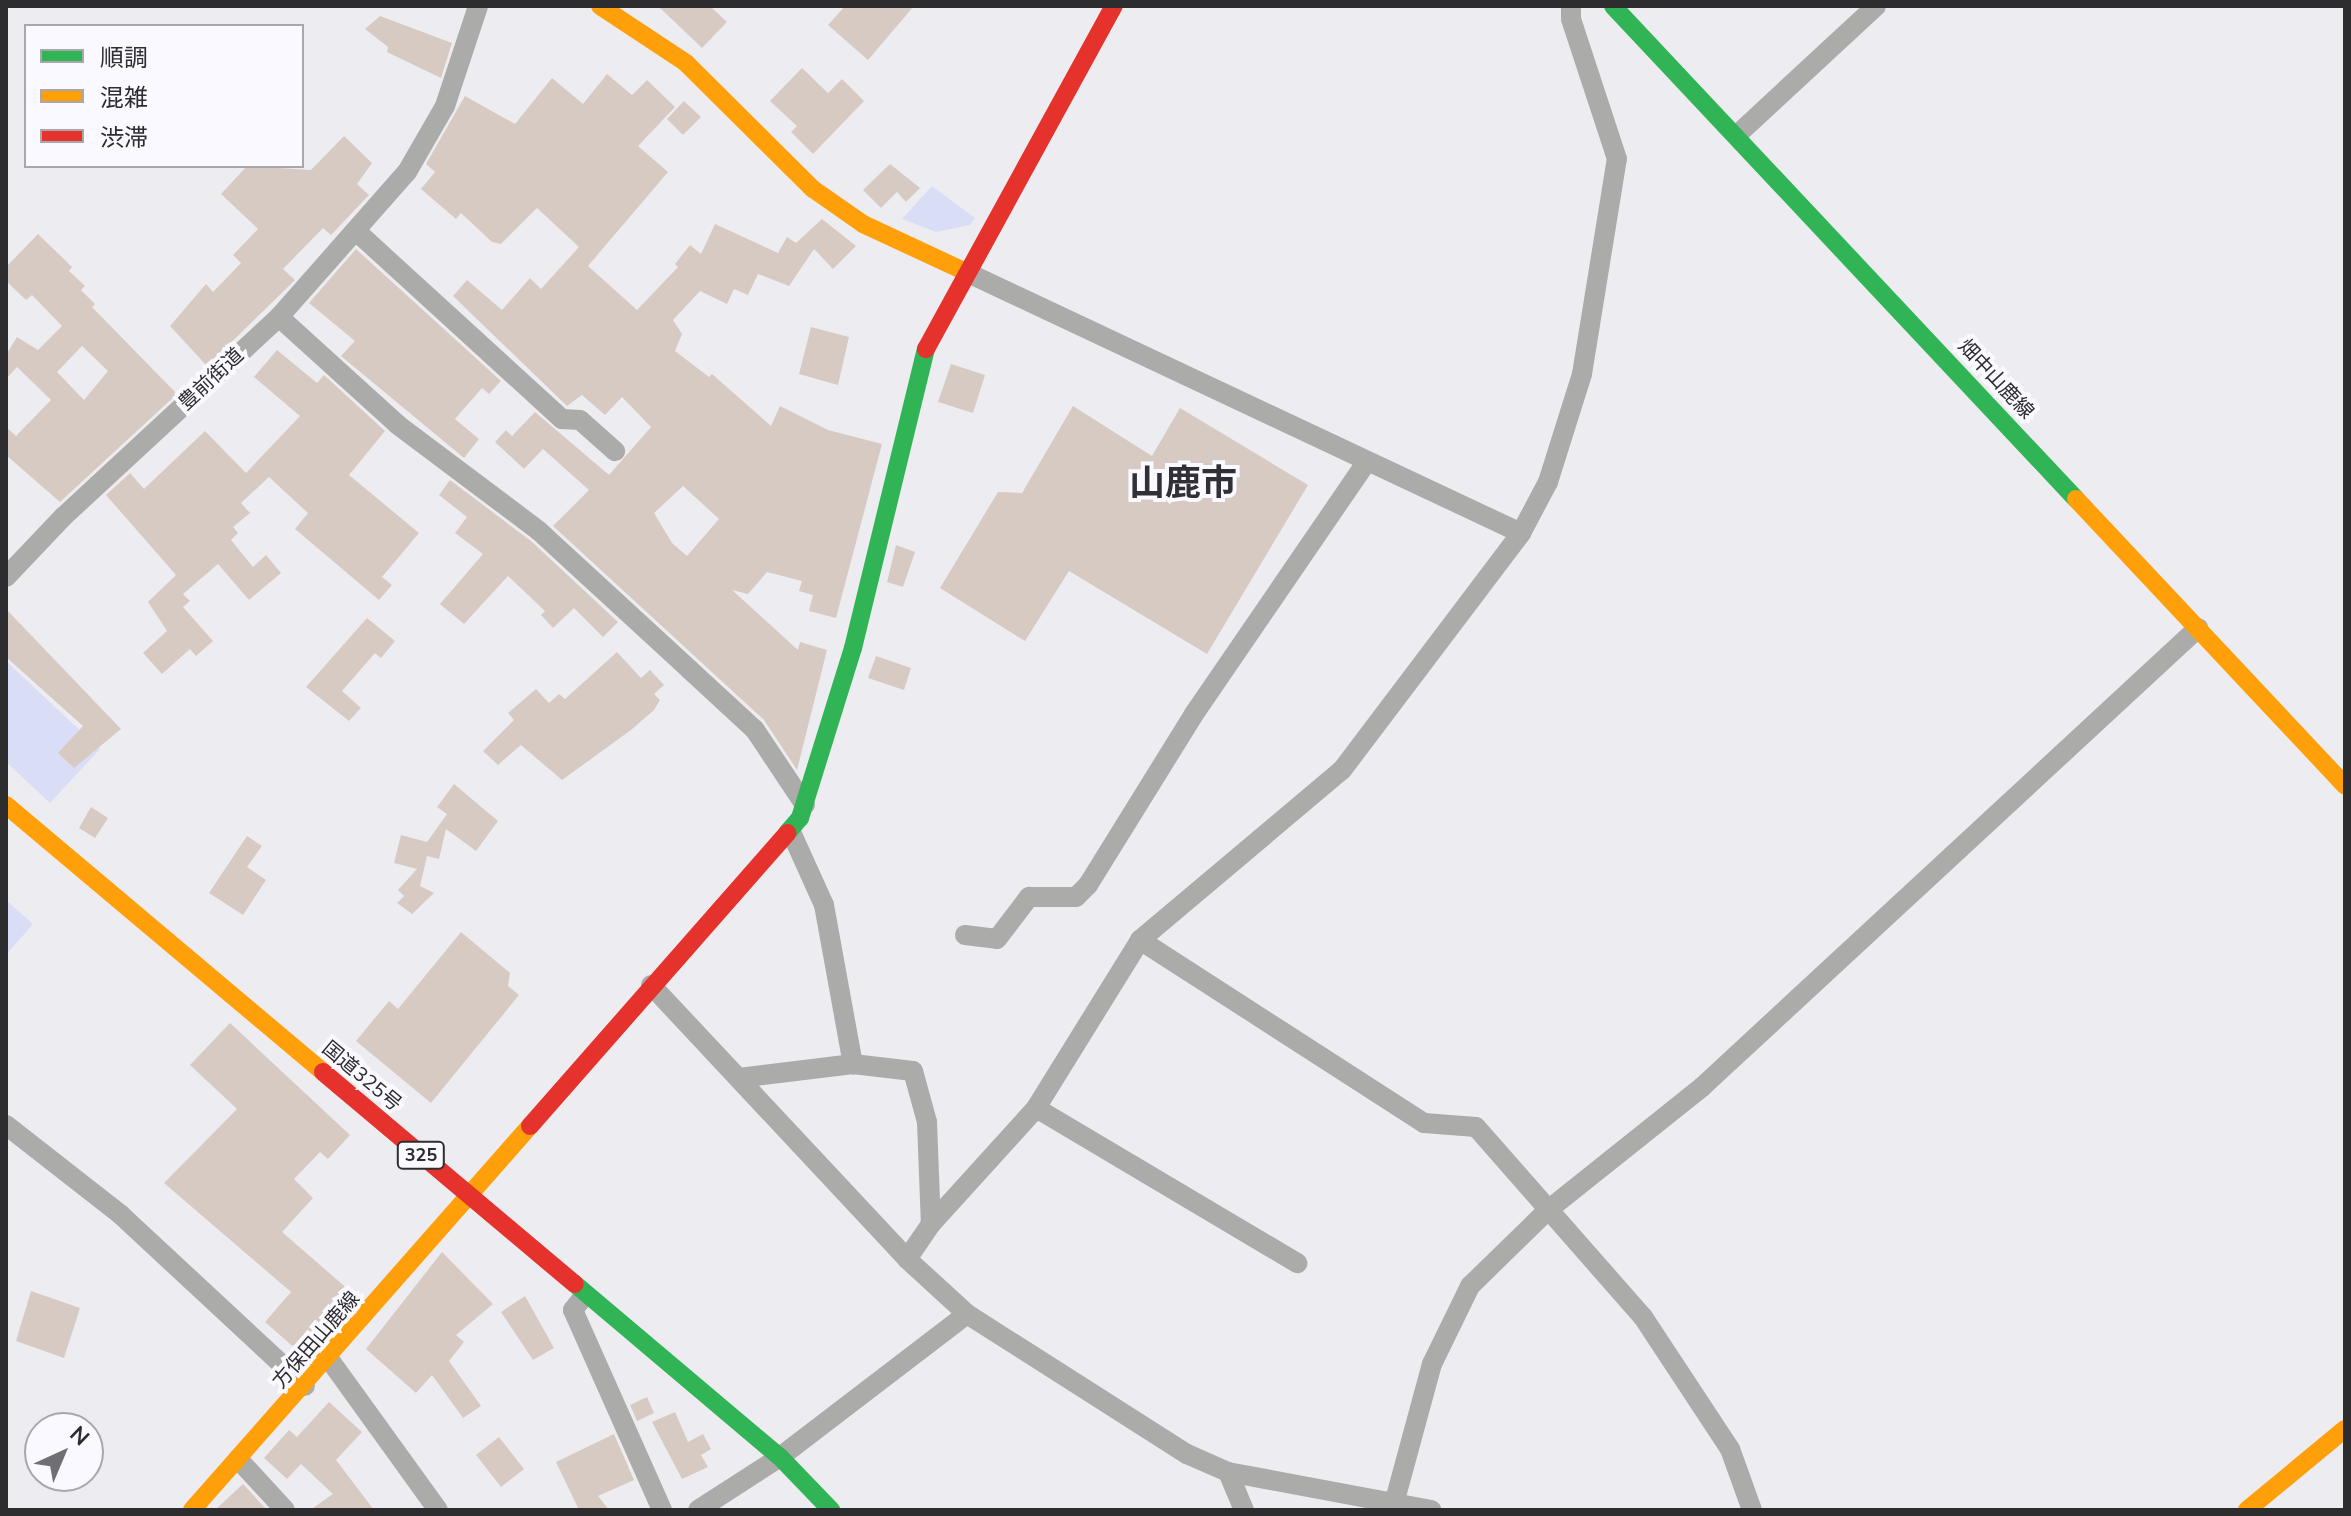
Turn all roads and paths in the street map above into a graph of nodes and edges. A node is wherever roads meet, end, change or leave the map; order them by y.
1 (478, 6) edge
2 (600, 6) edge
3 (1114, 6) edge
4 (1571, 6) edge
5 (1613, 6) edge
6 (1876, 6) edge
7 (1738, 134) junction
8 (356, 231) junction
9 (966, 272) junction
10 (279, 317) junction
11 (615, 451) dead end
12 (1365, 464) junction
13 (1521, 533) junction
14 (6, 577) edge
15 (2198, 628) junction
16 (2345, 785) edge
17 (6, 805) edge
18 (805, 805) junction
19 (791, 832) junction
20 (965, 935) dead end
21 (1140, 940) junction
22 (651, 985) junction
23 (853, 1064) junction
24 (739, 1078) junction
25 (1036, 1108) junction
26 (6, 1125) edge
27 (469, 1195) junction
28 (1548, 1210) junction
29 (931, 1224) junction
30 (907, 1259) junction
31 (1297, 1263) dead end
32 (584, 1296) junction
33 (967, 1314) junction
34 (329, 1359) junction
35 (305, 1386) junction
36 (2345, 1429) edge
37 (780, 1457) junction
38 (238, 1459) junction
39 (1228, 1472) junction
40 (1395, 1500) junction
41 (192, 1510) edge
42 (285, 1510) edge
43 (438, 1510) edge
44 (662, 1510) edge
45 (698, 1510) edge
46 (831, 1510) edge
47 (1244, 1510) edge
48 (1431, 1510) edge
49 (1752, 1510) edge
50 (2247, 1510) edge

1 - 8 street, 豊前街道
2 - 9 main road
3 - 9 main road, 方保田山鹿線
4 - 13 street
5 - 7 main road, 畑中山鹿線
6 - 7 street
7 - 15 main road, 畑中山鹿線
8 - 10 street, 豊前街道
8 - 11 street
9 - 12 street
9 - 18 main road, 方保田山鹿線
10 - 14 street, 豊前街道
10 - 18 street
12 - 13 street
12 - 20 street
13 - 21 street
15 - 16 main road, 畑中山鹿線
15 - 28 street
17 - 27 main road, 国道325号 / 325
18 - 19 main road, 方保田山鹿線
19 - 22 main road, 方保田山鹿線
19 - 23 street
21 - 25 street
21 - 28 street
22 - 24 street
22 - 27 main road, 方保田山鹿線
23 - 24 street
23 - 29 street
24 - 30 street
25 - 29 street
25 - 31 street
26 - 35 street
27 - 32 main road, 国道325号 / 325
27 - 34 main road, 方保田山鹿線
28 - 40 street
28 - 49 street
29 - 30 street
30 - 33 street
32 - 37 main road, 国道325号 / 325
32 - 44 street
33 - 37 street
33 - 39 street
34 - 35 main road, 方保田山鹿線
34 - 43 street
35 - 38 main road, 方保田山鹿線
36 - 50 main road
37 - 45 street
37 - 46 main road, 国道325号 / 325
38 - 41 main road, 方保田山鹿線
38 - 42 street
39 - 40 street
39 - 47 street
40 - 48 street

